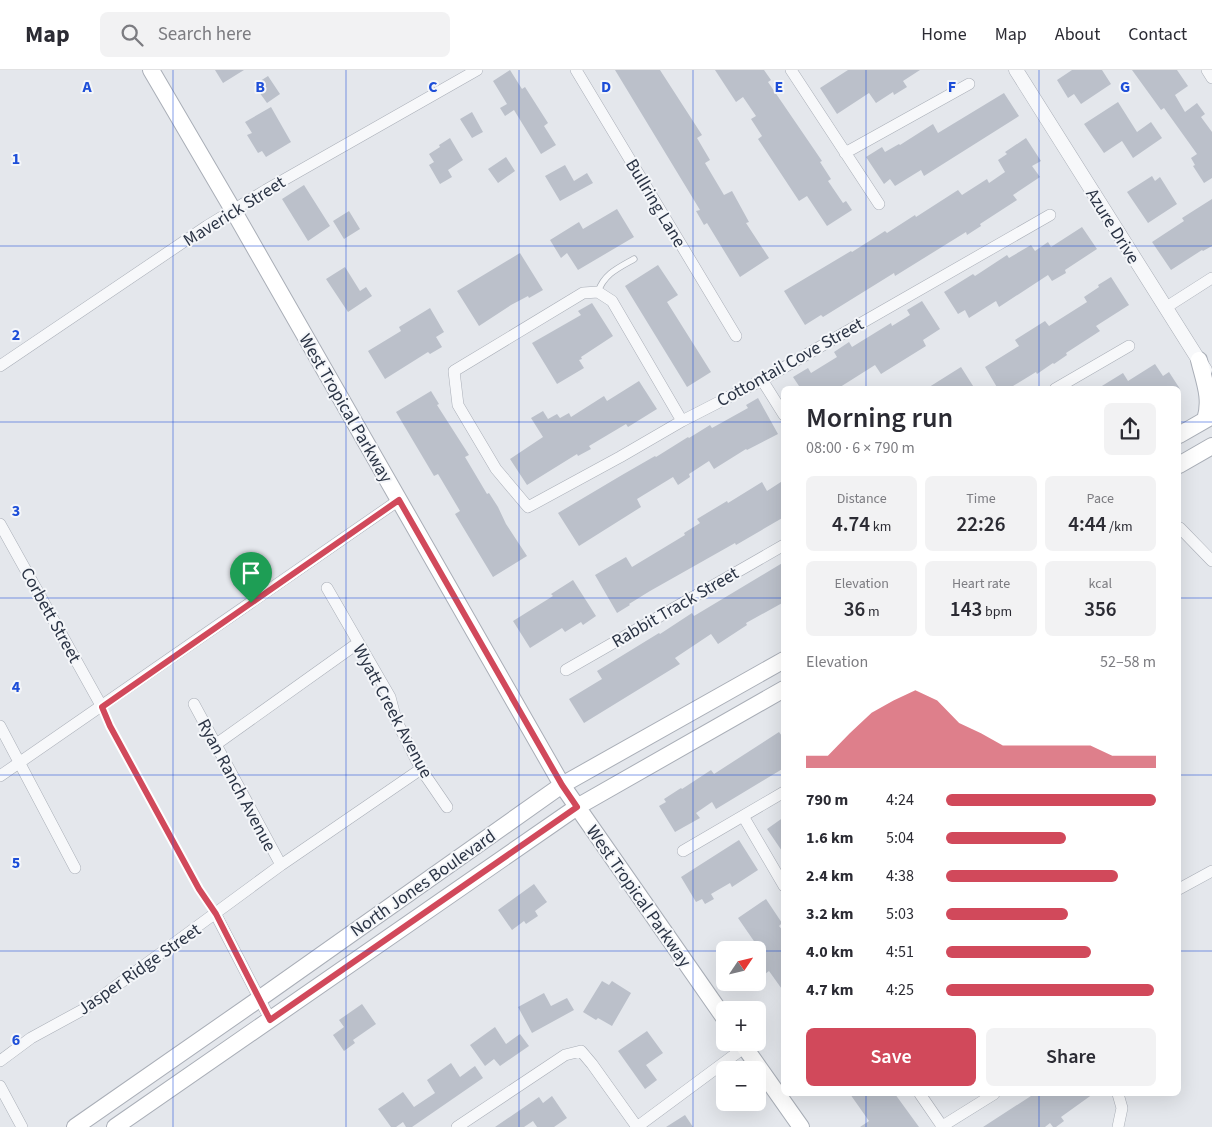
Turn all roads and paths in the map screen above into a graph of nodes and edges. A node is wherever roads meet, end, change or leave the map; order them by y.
1 (151, 70) edge
2 (477, 70) edge
3 (576, 70) edge
4 (791, 70) edge
5 (1016, 70) edge
6 (1207, 70) edge
7 (1212, 78) edge
8 (969, 84) dead end
9 (846, 153) junction
10 (879, 204) dead end
11 (234, 210) junction
12 (1050, 214) dead end
13 (634, 260) dead end
14 (1212, 278) edge
15 (598, 292) junction
16 (1165, 308) junction
17 (736, 336) dead end
18 (1129, 346) dead end
19 (1199, 360) junction
20 (0, 366) edge
21 (762, 380) junction
22 (1212, 380) edge
23 (1060, 386) edge
24 (781, 410) edge
25 (1209, 418) edge
26 (682, 421) junction
27 (1181, 434) edge
28 (1212, 446) edge
29 (1181, 464) edge
30 (399, 500) junction
31 (0, 524) edge
32 (1181, 529) edge
33 (781, 547) edge
34 (1212, 561) edge
35 (327, 588) dead end
36 (358, 643) junction
37 (781, 662) edge
38 (566, 670) dead end
39 (781, 691) edge
40 (194, 704) dead end
41 (102, 707) junction
42 (0, 726) edge
43 (215, 744) junction
44 (19, 764) junction
45 (421, 769) junction
46 (0, 776) edge
47 (562, 785) junction
48 (781, 794) edge
49 (447, 807) dead end
50 (577, 807) junction
51 (744, 816) junction
52 (683, 851) dead end
53 (281, 866) junction
54 (76, 868) dead end
55 (1212, 871) edge
56 (781, 881) edge
57 (1181, 889) edge
58 (216, 914) junction
59 (260, 999) junction
60 (716, 1006) edge
61 (270, 1020) junction
62 (735, 1051) edge
63 (747, 1051) edge
64 (0, 1061) edge
65 (0, 1086) edge
66 (921, 1096) edge
67 (991, 1096) edge
68 (1119, 1096) edge
69 (942, 1126) edge
70 (22, 1127) edge
71 (75, 1127) edge
72 (115, 1127) edge
73 (457, 1127) edge
74 (637, 1127) edge
75 (801, 1127) edge
76 (1118, 1127) edge

1 - 11 main road, West Tropical Parkway
2 - 11 street, Maverick Street
3 - 17 street, Bullring Lane
4 - 9 street
5 - 16 street, Azure Drive
6 - 7 street
8 - 9 street
9 - 10 street
11 - 20 street, Maverick Street
11 - 30 main road, West Tropical Parkway
12 - 21 street, Cottontail Cove Street
13 - 15 lane
14 - 16 street
15 - 26 street
15 - 26 street, Cottontail Cove Street
16 - 19 street, Azure Drive
18 - 23 street
19 - 22 street, Azure Drive
19 - 25 main road
21 - 24 street
21 - 26 street, Cottontail Cove Street
25 - 27 main road
28 - 29 main road
30 - 41 street
30 - 47 main road, West Tropical Parkway
31 - 41 street, Corbett Street
32 - 34 street
33 - 38 street, Rabbit Track Street
35 - 36 street, Wyatt Creek Avenue
36 - 43 street
36 - 45 street, Wyatt Creek Avenue
37 - 47 main road, North Jones Boulevard
39 - 50 main road, North Jones Boulevard
40 - 43 street, Ryan Ranch Avenue
41 - 44 street
41 - 58 lane
42 - 44 street
43 - 53 street, Ryan Ranch Avenue
44 - 46 street
44 - 54 street
45 - 49 street, Wyatt Creek Avenue
45 - 53 street, Jasper Ridge Street
47 - 50 main road, West Tropical Parkway
47 - 59 main road, North Jones Boulevard
48 - 51 street
50 - 60 main road, West Tropical Parkway
50 - 61 main road, North Jones Boulevard
51 - 52 street
51 - 56 street
53 - 58 street, Jasper Ridge Street
55 - 57 street
58 - 59 street
58 - 64 street, Jasper Ridge Street
59 - 61 street
59 - 71 main road, North Jones Boulevard
61 - 72 main road, North Jones Boulevard
62 - 74 street
63 - 75 main road
65 - 70 street
66 - 69 street
67 - 69 street
68 - 76 street
73 - 74 street

